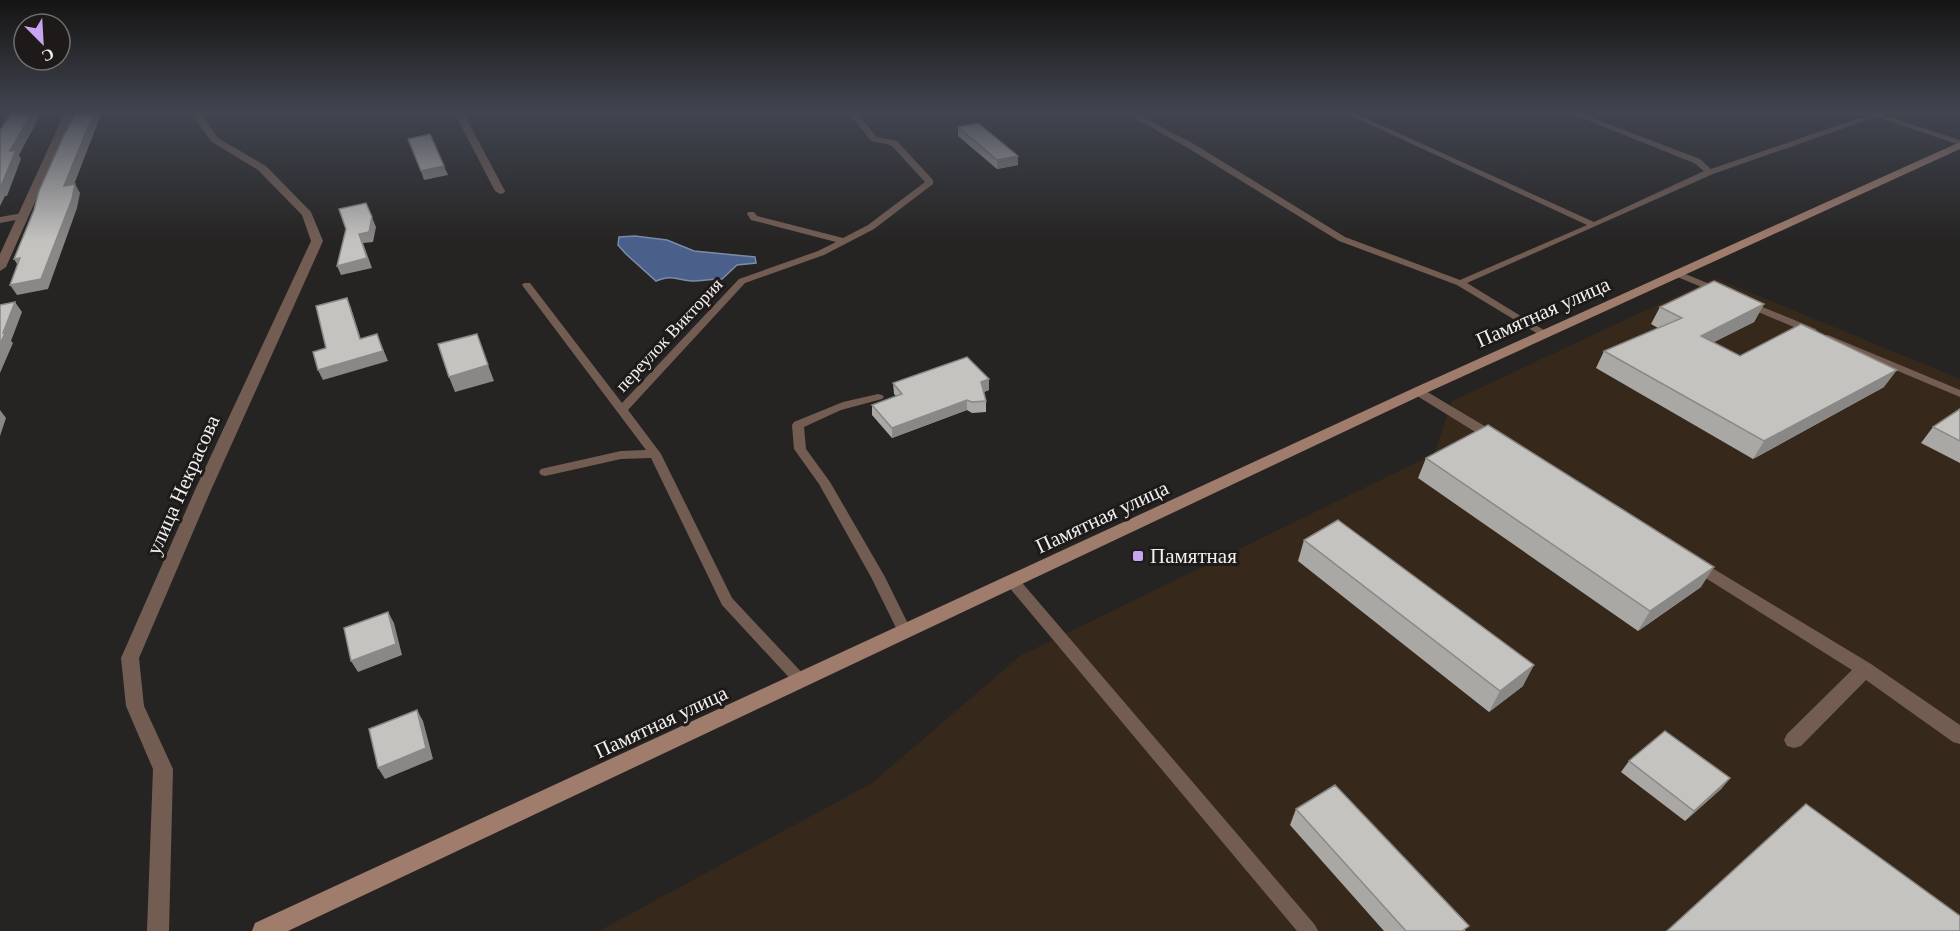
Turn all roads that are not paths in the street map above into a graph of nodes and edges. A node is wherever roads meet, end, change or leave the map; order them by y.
1 (50, 155) edge
2 (241, 155) edge
3 (481, 155) edge
4 (905, 155) edge
5 (1207, 155) edge
6 (1442, 155) edge
7 (1683, 155) edge
8 (1759, 155) edge
9 (1935, 155) edge
10 (1710, 172) junction
11 (500, 191) dead end
12 (751, 214) dead end
13 (23, 216) junction
14 (0, 220) edge
15 (1594, 225) junction
16 (844, 241) junction
17 (0, 267) edge
18 (1678, 274) junction
19 (1460, 283) junction
20 (527, 285) dead end
21 (1543, 334) junction
22 (1419, 391) junction
23 (1960, 394) edge
24 (878, 398) dead end
25 (622, 410) junction
26 (1514, 450) edge
27 (655, 454) junction
28 (545, 472) dead end
29 (1684, 556) edge
30 (1013, 582) junction
31 (905, 632) junction
32 (1865, 669) junction
33 (801, 681) junction
34 (1960, 735) edge
35 (1794, 740) dead end
36 (158, 931) edge
37 (263, 931) edge
38 (1309, 931) edge

1 - 13 street
2 - 36 street, улица Некрасова
3 - 11 street
4 - 16 lane, переулок Виктория
5 - 19 lane
6 - 15 lane
7 - 10 lane
8 - 10 lane
9 - 18 street, Памятная улица
10 - 15 lane
12 - 16 lane
13 - 14 lane
13 - 17 street
15 - 19 lane
16 - 25 lane, переулок Виктория
18 - 21 street, Памятная улица
18 - 23 lane
19 - 21 lane
20 - 25 lane
21 - 22 street, Памятная улица
22 - 26 street
22 - 30 street, Памятная улица
24 - 31 lane
25 - 27 lane
27 - 28 lane
27 - 33 lane
29 - 32 street
30 - 31 street, Памятная улица
30 - 38 lane
31 - 33 street, Памятная улица
32 - 34 street
32 - 35 street
33 - 37 street, Памятная улица

